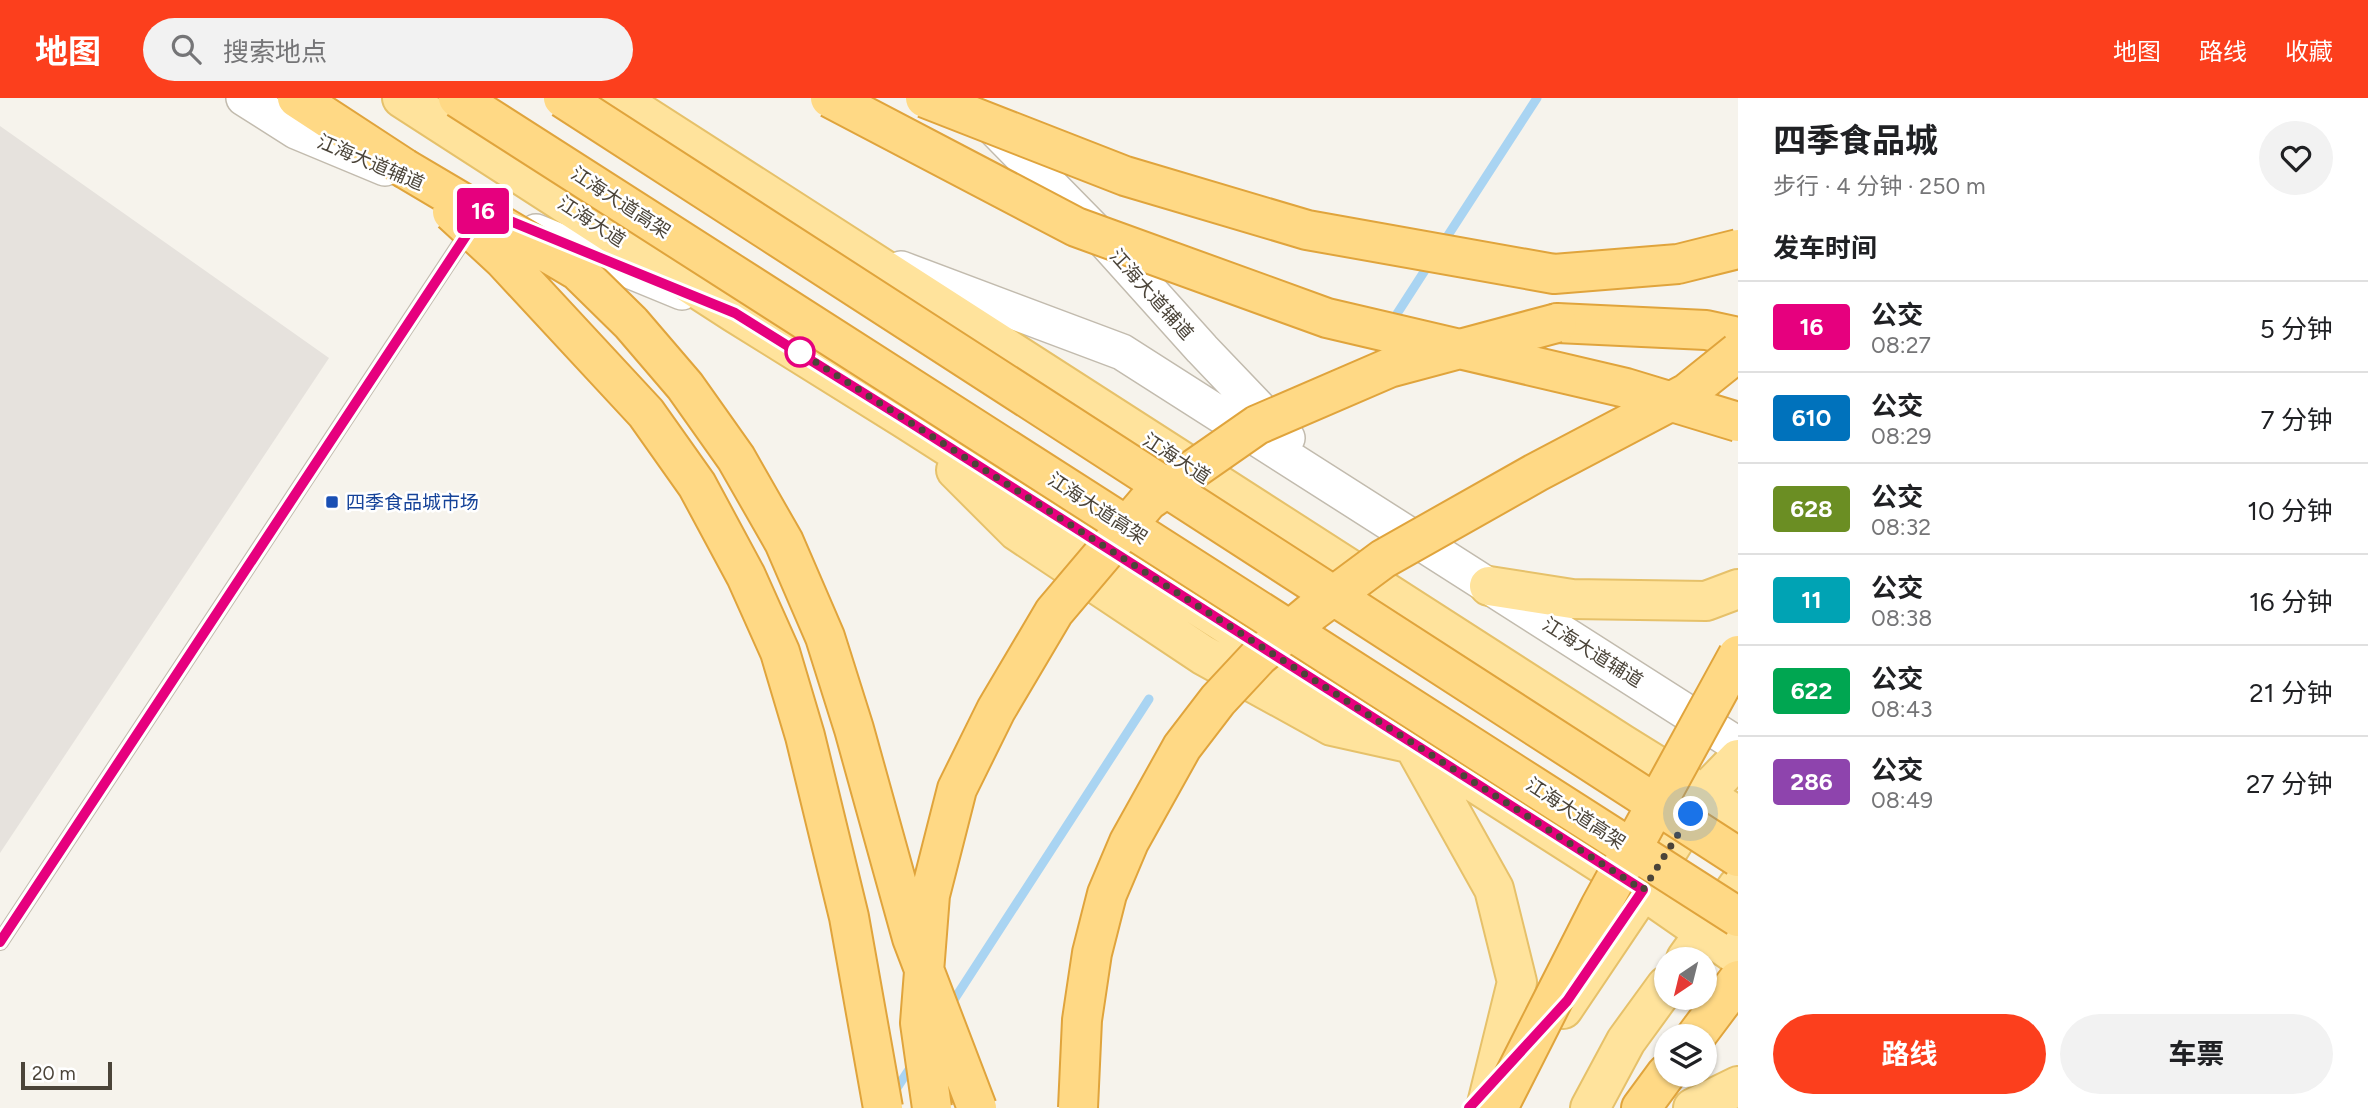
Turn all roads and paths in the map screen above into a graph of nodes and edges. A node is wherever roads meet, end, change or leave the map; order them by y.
1 (244, 98) edge
2 (297, 98) edge
3 (402, 98) edge
4 (458, 98) edge
5 (563, 98) edge
6 (617, 98) edge
7 (830, 98) edge
8 (925, 98) edge
9 (959, 98) edge
10 (404, 168) junction
11 (483, 210) junction
12 (1738, 249) edge
13 (859, 253) junction
14 (735, 313) junction
15 (1738, 337) edge
16 (1738, 352) edge
17 (1738, 422) edge
18 (1341, 494) junction
19 (1489, 586) junction
20 (1738, 589) edge
21 (1738, 655) edge
22 (1413, 744) junction
23 (1738, 745) edge
24 (1738, 759) edge
25 (1703, 794) junction
26 (1738, 816) edge
27 (1738, 857) edge
28 (1738, 886) edge
29 (1643, 890) junction
30 (1709, 936) edge
31 (0, 943) edge
32 (1738, 956) edge
33 (1738, 980) edge
34 (1654, 1002) edge
35 (1705, 1024) edge
36 (1738, 1086) edge
37 (1656, 1087) edge
38 (1491, 1102) edge
39 (883, 1108) edge
40 (932, 1108) edge
41 (976, 1108) edge
42 (1078, 1108) edge
43 (1590, 1108) edge
44 (1641, 1108) edge
45 (1693, 1108) edge

1 - 11 street, 江海大道辅道
2 - 10 highway
3 - 14 main road, 江海大道
4 - 30 highway, 江海大道高架, bridge
5 - 27 highway, bridge
6 - 13 main road, 江海大道
7 - 17 highway, bridge
8 - 12 highway, bridge
9 - 18 street, 江海大道辅道
10 - 39 highway, bridge
10 - 41 highway, bridge
11 - 14 street, 江海大道辅道
11 - 31 lane
13 - 18 street, 江海大道辅道
13 - 25 main road, 江海大道
14 - 22 main road, 江海大道
15 - 40 highway, bridge
16 - 42 highway, bridge
18 - 19 street, 江海大道辅道
19 - 20 main road
19 - 23 street, 江海大道辅道
21 - 38 highway, bridge
22 - 29 main road, 江海大道
22 - 38 main road
24 - 25 main road
25 - 26 main road, 江海大道
25 - 29 main road
28 - 30 main road
29 - 30 main road, 江海大道
29 - 38 main road
30 - 32 main road, 江海大道
33 - 35 highway
34 - 43 main road
36 - 45 main road
37 - 44 highway

